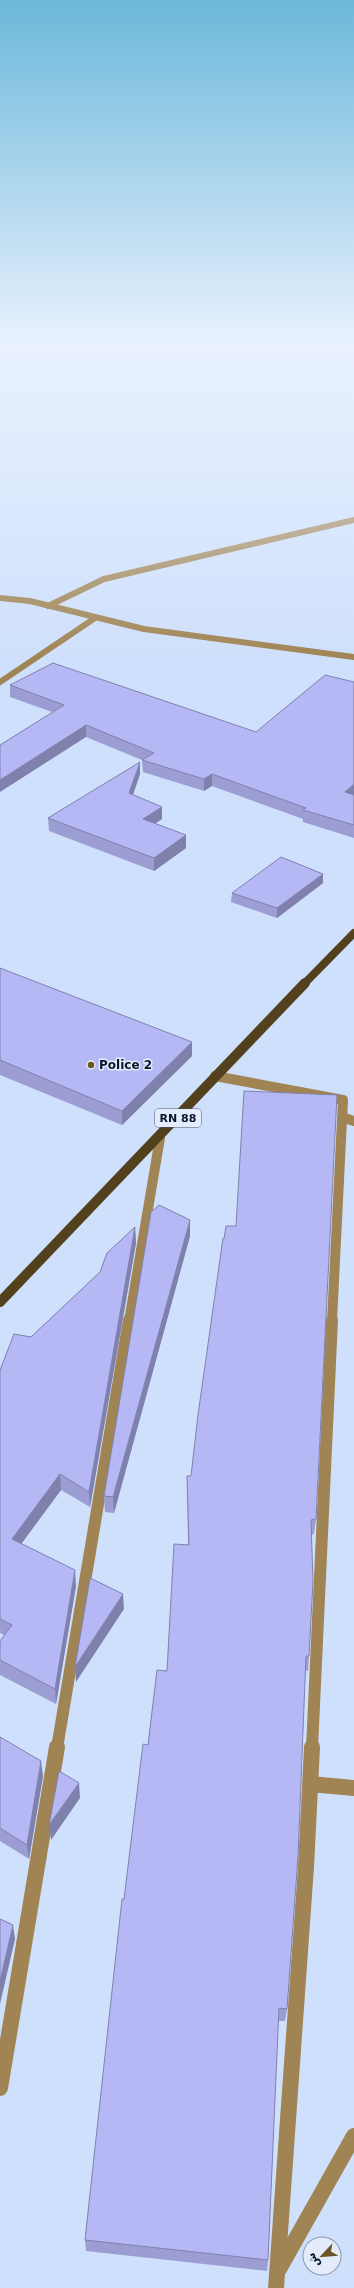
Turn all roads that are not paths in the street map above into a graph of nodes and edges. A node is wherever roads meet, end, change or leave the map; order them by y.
1 (354, 520) edge
2 (0, 598) edge
3 (48, 606) junction
4 (95, 618) junction
5 (354, 657) edge
6 (0, 682) edge
7 (354, 933) edge
8 (215, 1076) junction
9 (348, 1119) edge
10 (160, 1138) junction
11 (0, 1302) edge
12 (310, 1784) junction
13 (354, 1788) edge
14 (0, 2088) edge
15 (354, 2136) edge
16 (276, 2280) edge

1 - 3 street
2 - 3 street
3 - 4 street
4 - 5 street
4 - 6 street
7 - 8 main road, RN 88
8 - 9 street
8 - 10 main road, RN 88
9 - 12 street
10 - 11 main road, RN 88
10 - 14 street
12 - 13 street
12 - 16 street
15 - 16 street

